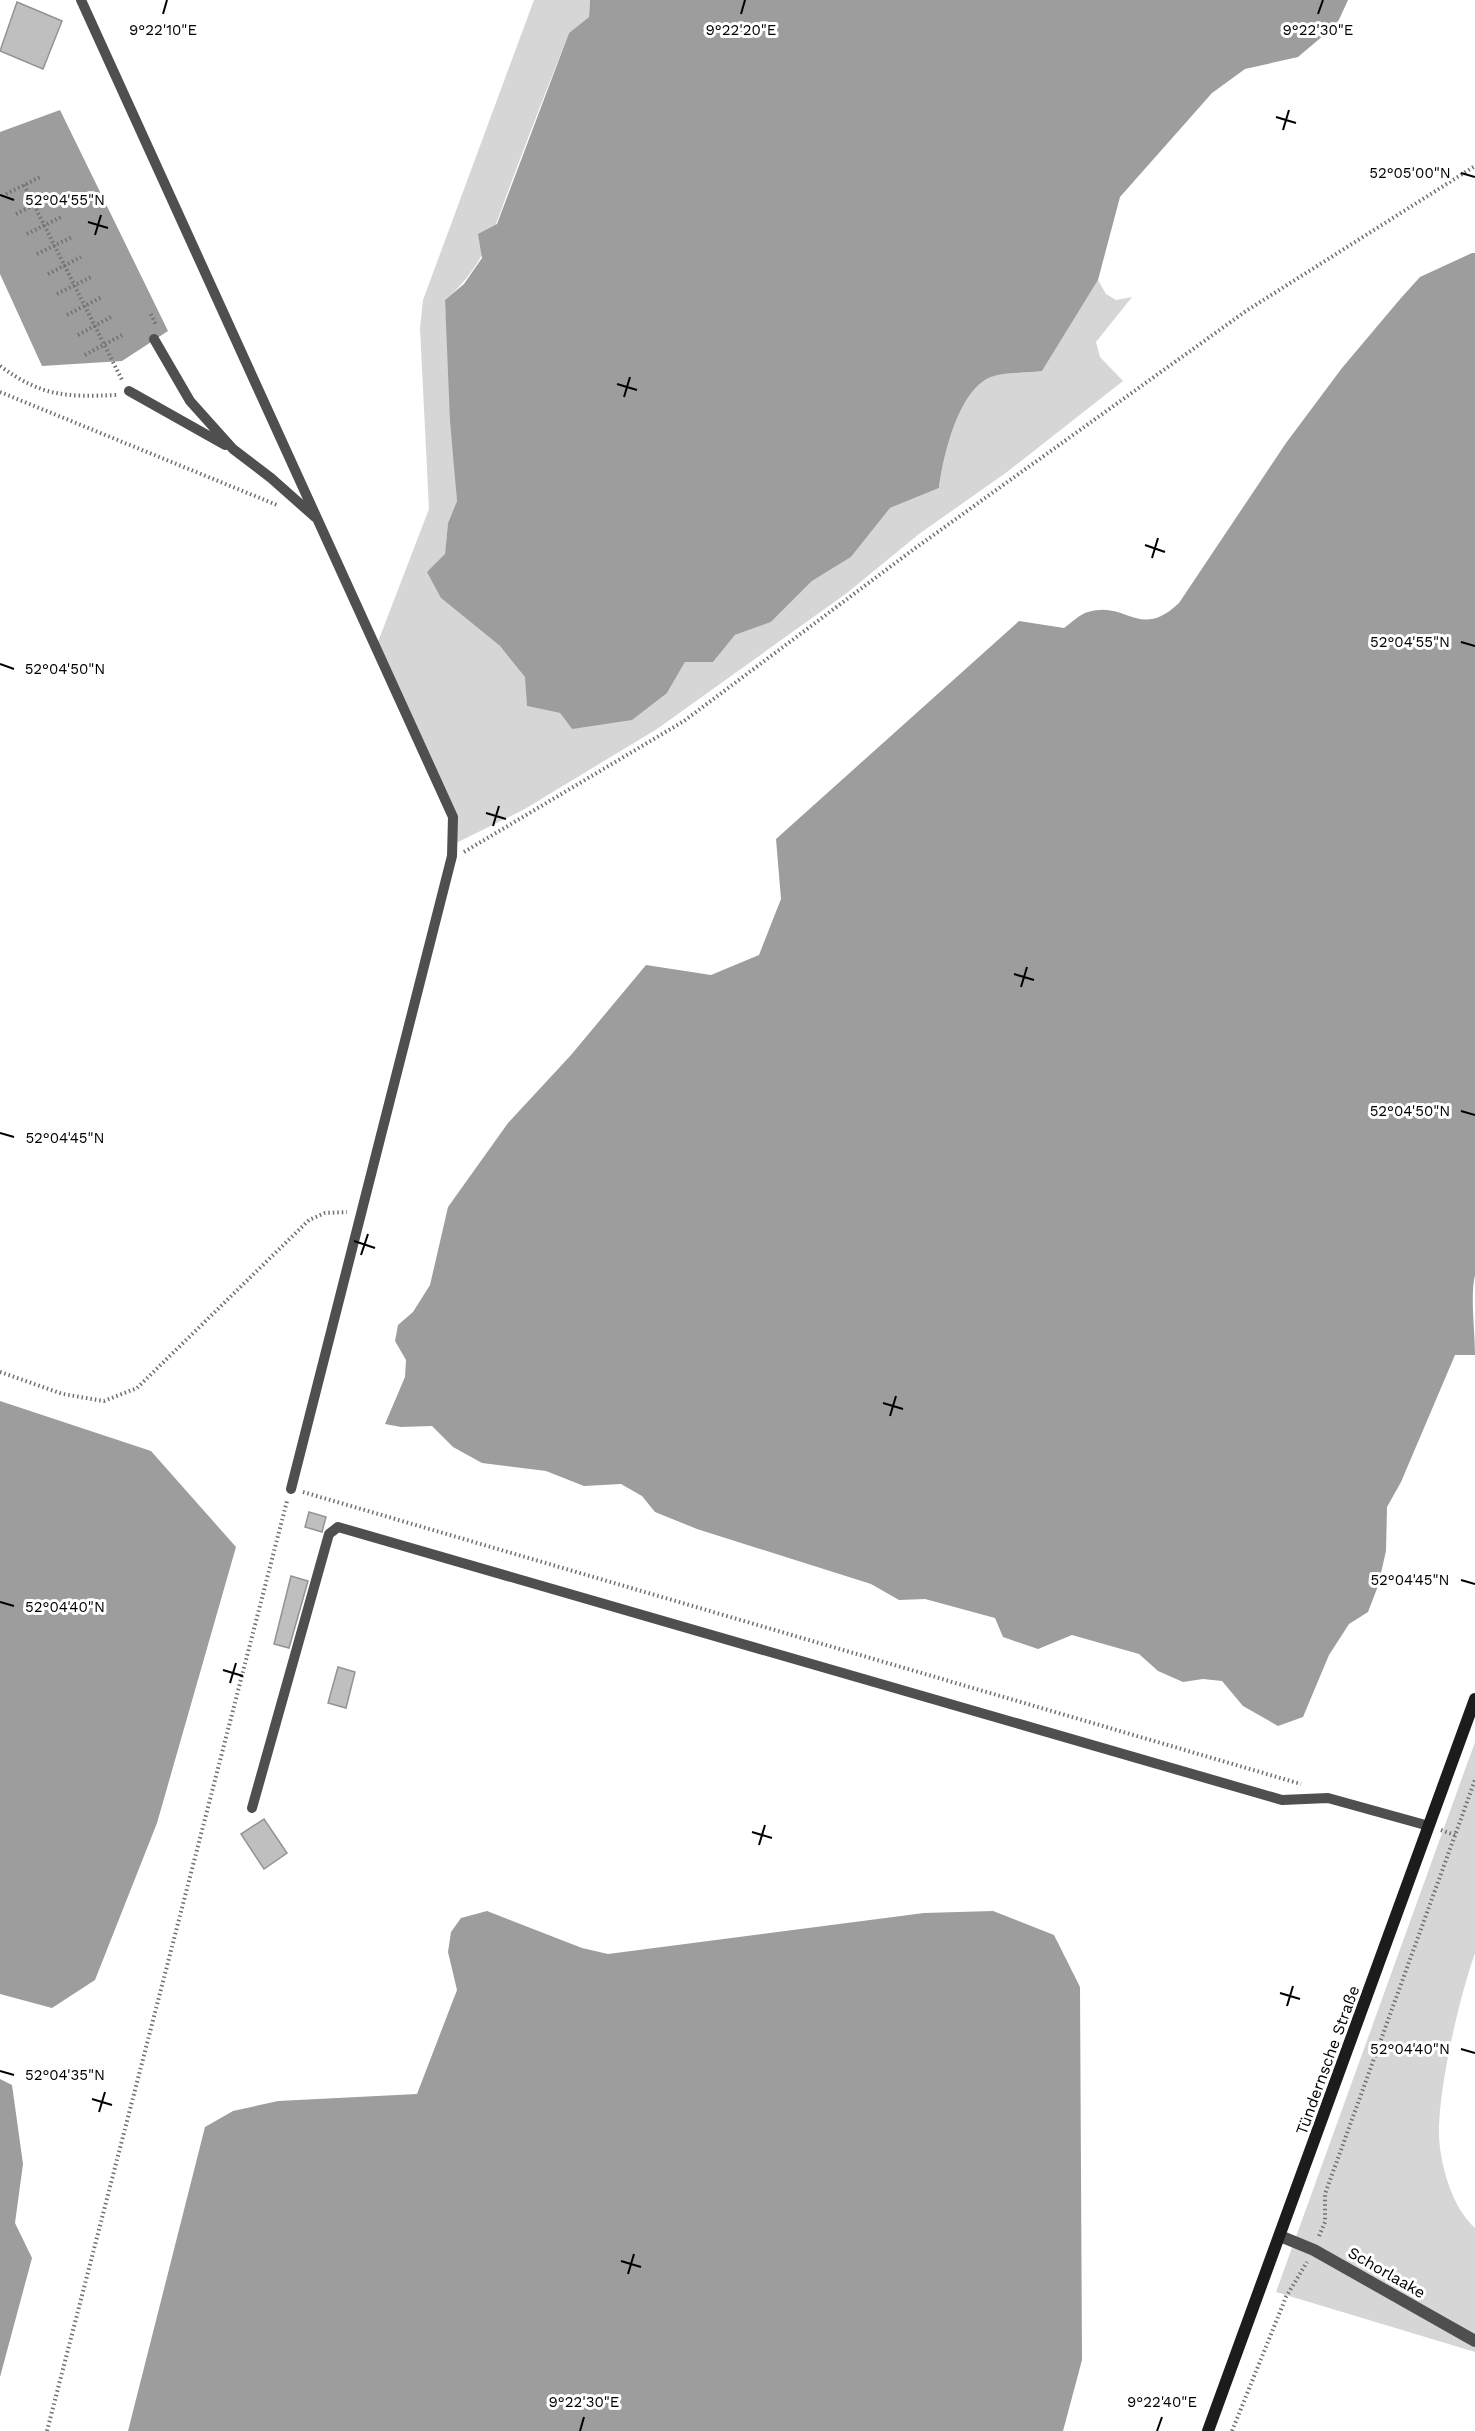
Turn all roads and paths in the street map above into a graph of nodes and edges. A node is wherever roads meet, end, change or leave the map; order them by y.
1 (81, 0) edge
2 (1475, 166) edge
3 (42, 176) dead end
4 (24, 185) junction
5 (6, 194) dead end
6 (52, 196) dead end
7 (34, 205) junction
8 (16, 214) dead end
9 (61, 217) dead end
10 (44, 226) junction
11 (27, 234) dead end
12 (72, 237) dead end
13 (54, 246) junction
14 (37, 254) dead end
15 (81, 257) dead end
16 (64, 266) junction
17 (48, 274) dead end
18 (91, 277) dead end
19 (74, 286) junction
20 (57, 294) dead end
21 (102, 297) dead end
22 (84, 306) junction
23 (67, 315) dead end
24 (111, 317) dead end
25 (94, 326) junction
26 (78, 335) dead end
27 (122, 335) dead end
28 (154, 339) dead end
29 (103, 345) junction
30 (85, 355) dead end
31 (0, 366) edge
32 (119, 374) dead end
33 (129, 391) joint
34 (0, 392) edge
35 (233, 449) junction
36 (286, 508) dead end
37 (320, 521) junction
38 (452, 856) junction
39 (362, 1215) junction
40 (0, 1372) edge
41 (291, 1489) junction
42 (1475, 1700) edge
43 (1475, 1780) edge
44 (1328, 1798) junction
45 (252, 1808) dead end
46 (1429, 1826) junction
47 (1280, 2236) junction
48 (1314, 2250) junction
49 (1475, 2341) edge
50 (47, 2431) edge
51 (1208, 2431) edge
52 (1232, 2431) edge

1 - 37 lane
2 - 38 path
3 - 4 path
4 - 5 path
4 - 7 path
6 - 7 path
7 - 8 path
7 - 10 path
9 - 10 path
10 - 11 path
10 - 13 path
12 - 13 path
13 - 14 path
13 - 16 path
15 - 16 path
16 - 17 path
16 - 19 path
18 - 19 path
19 - 20 path
19 - 22 path
21 - 22 path
22 - 23 path
22 - 25 path
24 - 25 path
25 - 26 path
25 - 29 path
27 - 29 path
28 - 35 lane
29 - 30 path
29 - 32 path
31 - 33 path
33 - 35 lane
34 - 36 path
35 - 37 lane
37 - 38 lane
38 - 39 lane
39 - 40 path
39 - 41 lane
41 - 44 path
41 - 50 path
42 - 46 street, Tündernsche Straße
43 - 48 path
44 - 45 lane
44 - 46 lane
46 - 47 street, Tündernsche Straße
47 - 48 street, Schorlaake
47 - 51 street, Tündernsche Straße
48 - 49 street, Schorlaake
48 - 52 path

